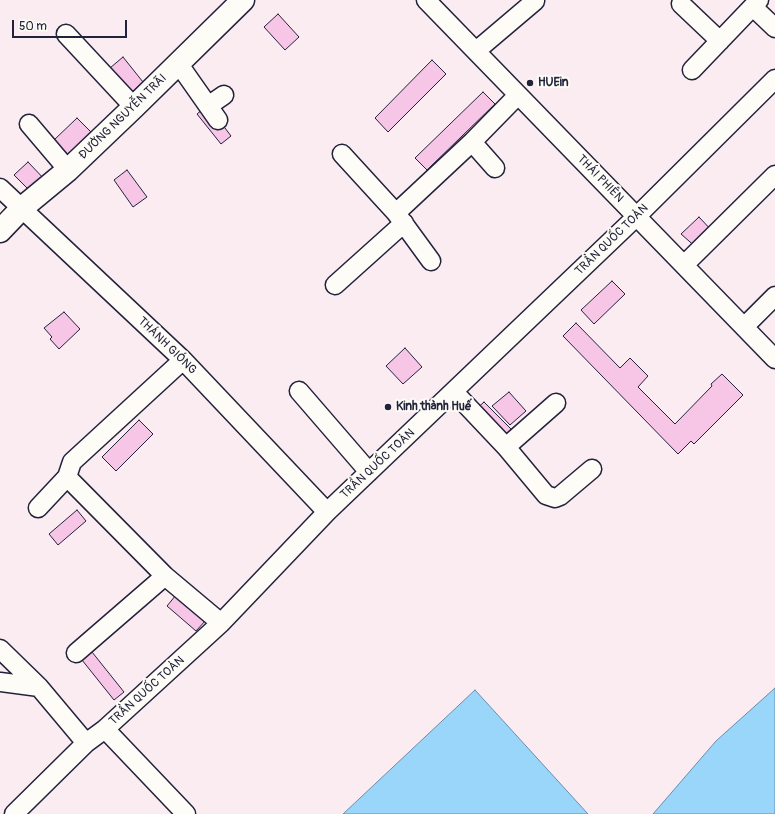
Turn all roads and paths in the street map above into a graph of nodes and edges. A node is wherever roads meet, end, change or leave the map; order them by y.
1 (243, 0) edge
2 (428, 1) edge
3 (535, 1) edge
4 (681, 4) dead end
5 (756, 4) edge
6 (775, 28) edge
7 (66, 34) dead end
8 (720, 41) junction
9 (476, 51) junction
10 (178, 63) junction
11 (692, 70) dead end
12 (775, 79) edge
13 (224, 95) dead end
14 (518, 95) junction
15 (134, 107) junction
16 (29, 124) dead end
17 (472, 142) junction
18 (342, 154) dead end
19 (495, 168) dead end
20 (68, 170) junction
21 (775, 175) edge
22 (0, 188) edge
23 (22, 208) junction
24 (636, 216) junction
25 (400, 218) junction
26 (0, 231) edge
27 (431, 261) dead end
28 (684, 266) junction
29 (335, 285) dead end
30 (775, 296) edge
31 (744, 327) junction
32 (775, 359) edge
33 (183, 360) junction
34 (298, 391) dead end
35 (454, 392) junction
36 (556, 403) dead end
37 (506, 447) junction
38 (592, 469) dead end
39 (369, 472) junction
40 (67, 477) junction
41 (38, 508) dead end
42 (326, 512) junction
43 (165, 576) junction
44 (221, 623) junction
45 (0, 649) edge
46 (76, 653) dead end
47 (0, 682) edge
48 (39, 686) junction
49 (105, 729) junction
50 (86, 743) junction
51 (0, 810) edge
52 (5, 814) edge
53 (14, 814) edge
54 (186, 814) edge

1 - 10 main road, ĐƯỜNG NGUYỄN TRÃI
2 - 9 street, THÁI PHIÊN
3 - 9 street
4 - 8 street
5 - 6 street
5 - 8 street
7 - 15 street
8 - 11 street
9 - 14 street, THÁI PHIÊN
10 - 13 street
10 - 15 main road, ĐƯỜNG NGUYỄN TRÃI
12 - 24 street, TRẦN QUỐC TOẢN
14 - 17 street
14 - 24 street, THÁI PHIÊN
15 - 20 main road, ĐƯỜNG NGUYỄN TRÃI
16 - 20 street
17 - 19 street
17 - 25 street
18 - 25 street
20 - 23 main road, ĐƯỜNG NGUYỄN TRÃI
21 - 28 street
22 - 23 street, THÁNH GIÓNG
23 - 26 main road, ĐƯỜNG NGUYỄN TRÃI
23 - 33 street, THÁNH GIÓNG
24 - 28 street, THÁI PHIÊN
24 - 35 street, TRẦN QUỐC TOẢN
25 - 27 street
25 - 29 street
28 - 31 street, THÁI PHIÊN
30 - 31 street
31 - 32 street, THÁI PHIÊN
33 - 40 street
33 - 42 street, THÁNH GIÓNG
34 - 39 street
35 - 37 street
35 - 39 street, TRẦN QUỐC TOẢN
36 - 37 street
37 - 38 street
39 - 42 street, TRẦN QUỐC TOẢN
40 - 41 street
40 - 43 street
42 - 44 street, TRẦN QUỐC TOẢN
43 - 44 street
43 - 46 street
44 - 49 street, TRẦN QUỐC TOẢN
45 - 48 street
47 - 48 street
48 - 50 street
49 - 50 street, TRẦN QUỐC TOẢN
49 - 54 street
50 - 53 street, TRẦN QUỐC TOẢN
51 - 52 street

